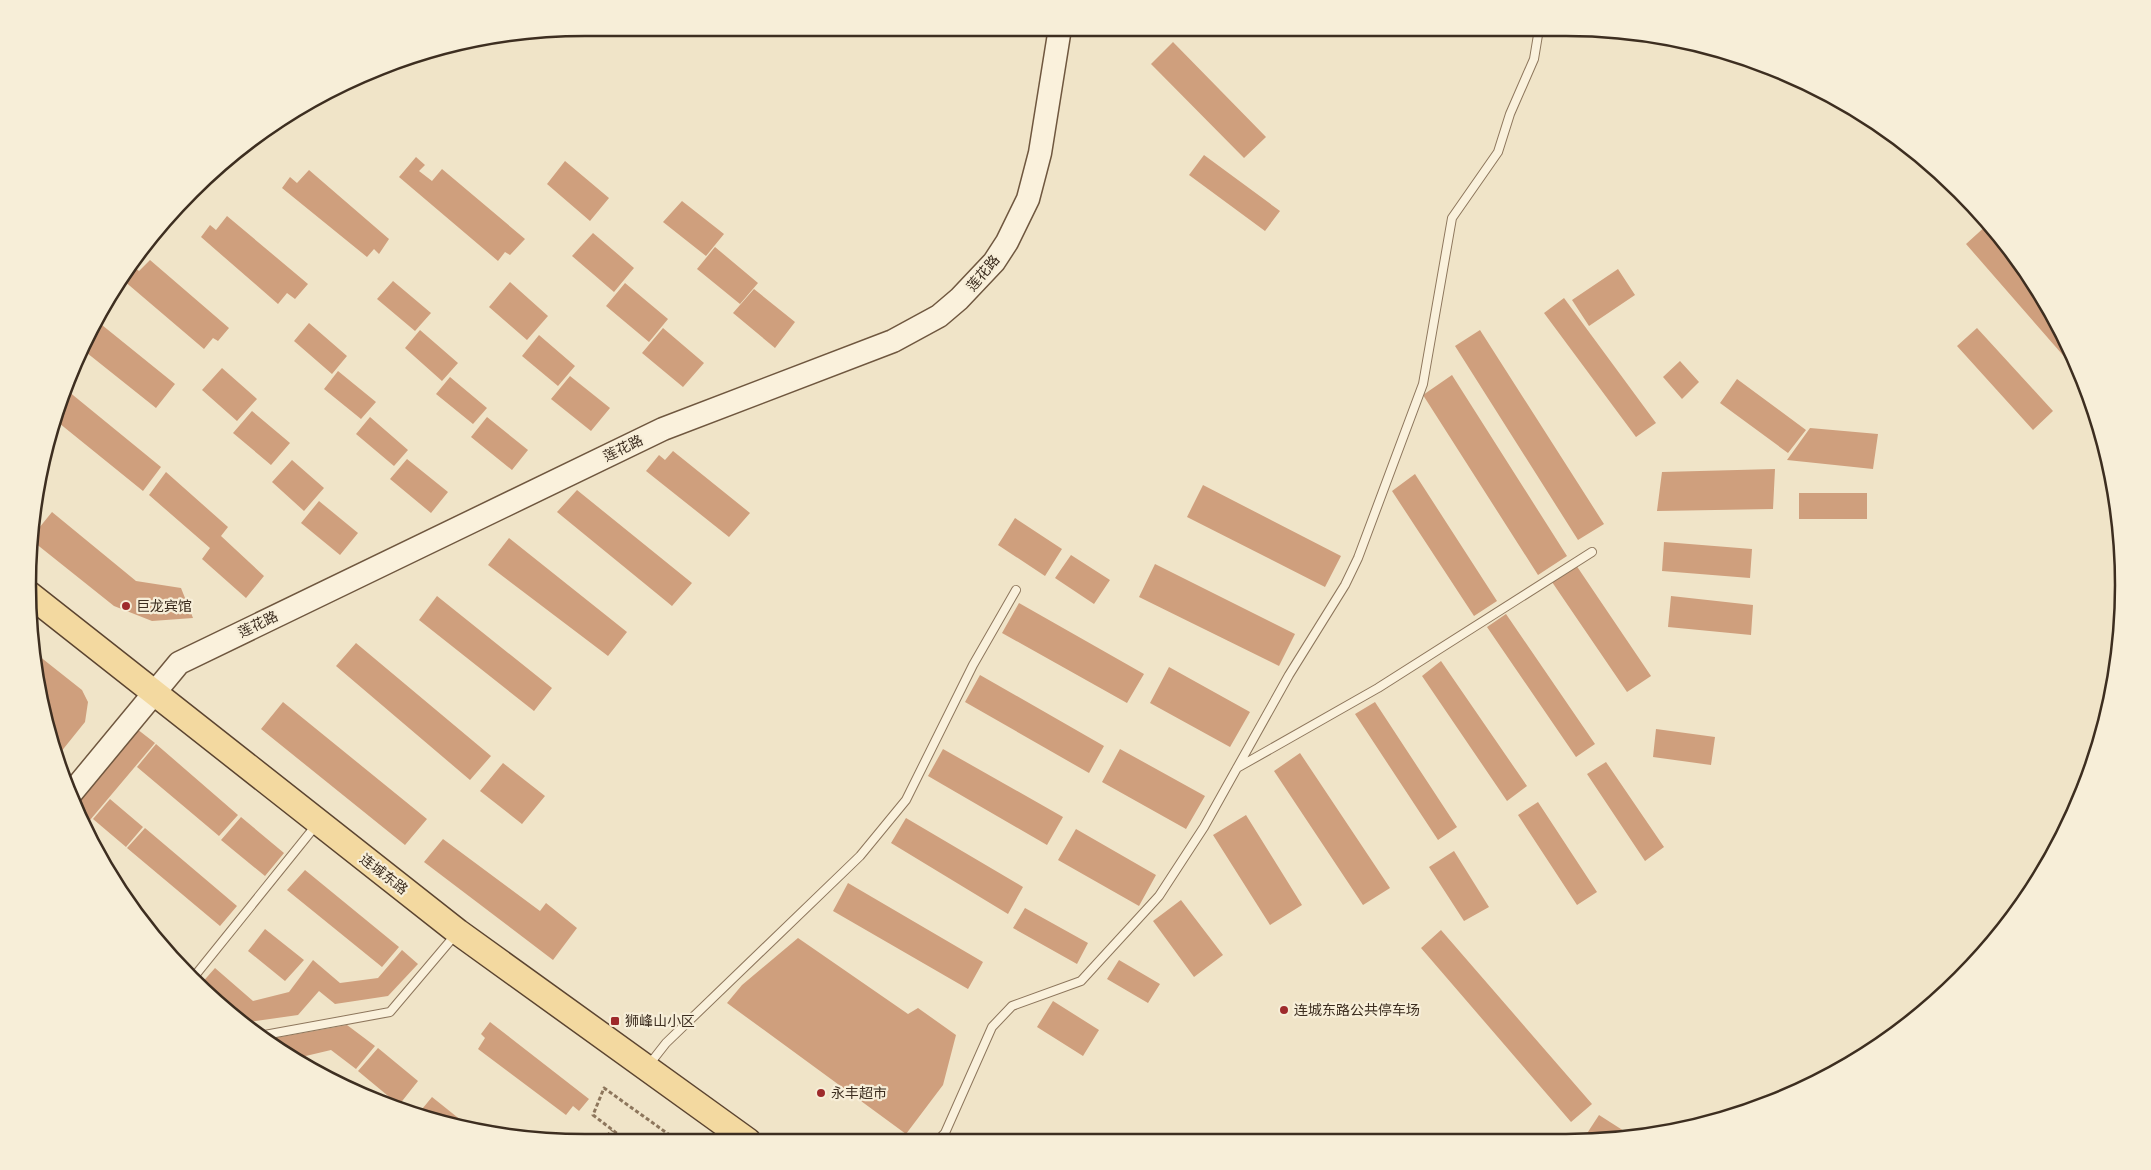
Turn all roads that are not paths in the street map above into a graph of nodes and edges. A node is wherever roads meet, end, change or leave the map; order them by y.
1 (1059, 36) edge
2 (1538, 36) edge
3 (1592, 552) dead end
4 (1016, 590) dead end
5 (36, 600) edge
6 (154, 693) junction
7 (1237, 768) junction
8 (75, 788) edge
9 (318, 822) junction
10 (458, 932) junction
11 (197, 973) edge
12 (272, 1035) edge
13 (646, 1068) junction
14 (738, 1134) edge
15 (945, 1134) edge

1 - 6 main road, 莲花路
2 - 7 lane
3 - 7 lane
4 - 13 lane
5 - 6 main road, 连城东路
6 - 8 main road, 莲花路
6 - 9 main road, 连城东路
7 - 15 lane
9 - 10 main road, 连城东路
9 - 11 lane
10 - 12 lane
10 - 13 main road, 连城东路
13 - 14 main road, 连城东路

